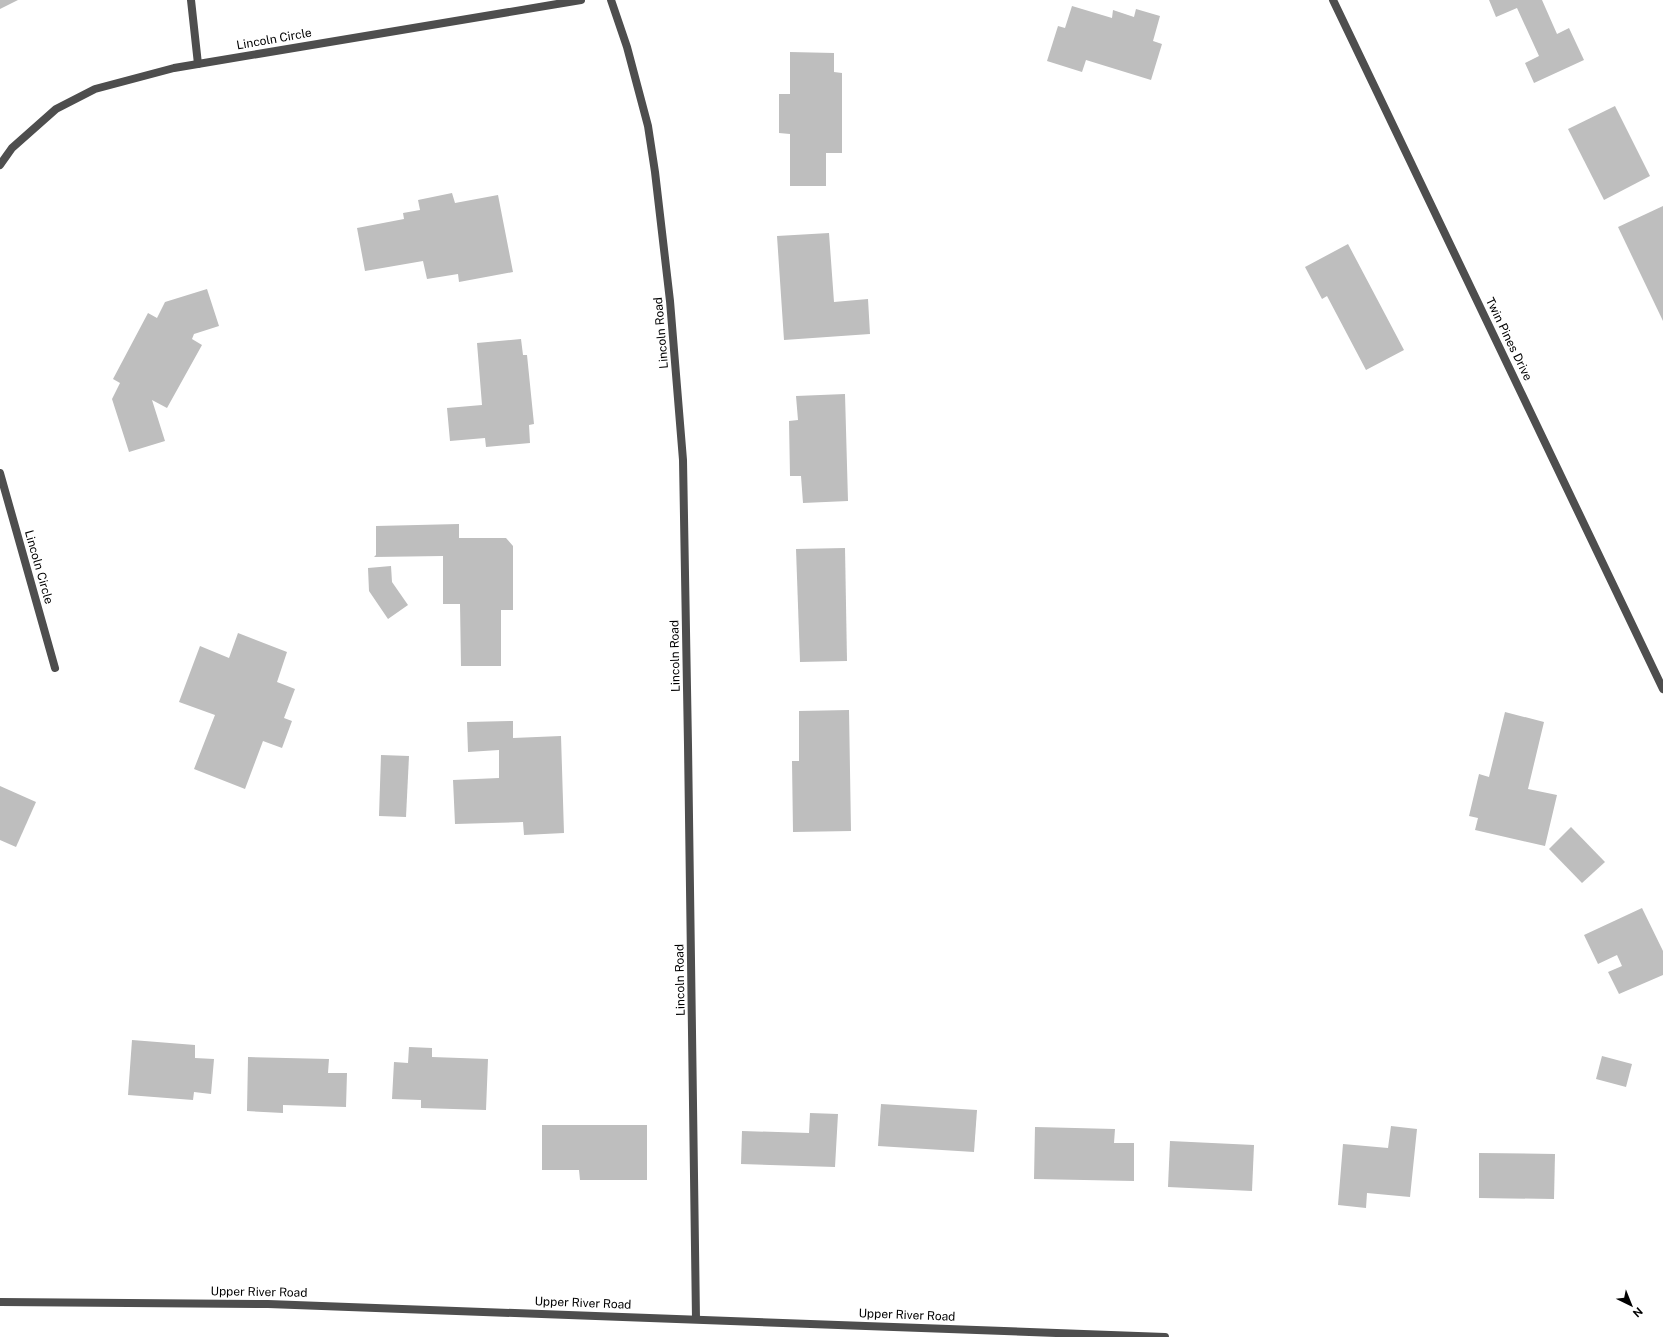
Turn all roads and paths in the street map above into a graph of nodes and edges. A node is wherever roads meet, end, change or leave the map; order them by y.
1 (191, 0) edge
2 (582, 0) edge
3 (611, 0) edge
4 (1333, 0) edge
5 (198, 64) junction
6 (0, 165) edge
7 (0, 473) edge
8 (55, 668) dead end
9 (1663, 689) edge
10 (0, 1302) edge
11 (696, 1319) junction
12 (1165, 1337) edge

1 - 5 street
2 - 5 street, Lincoln Circle
3 - 11 street, Lincoln Road
4 - 9 street, Twin Pines Drive
5 - 6 street, Lincoln Circle
7 - 8 street, Lincoln Circle
10 - 11 street, Upper River Road
11 - 12 street, Upper River Road

